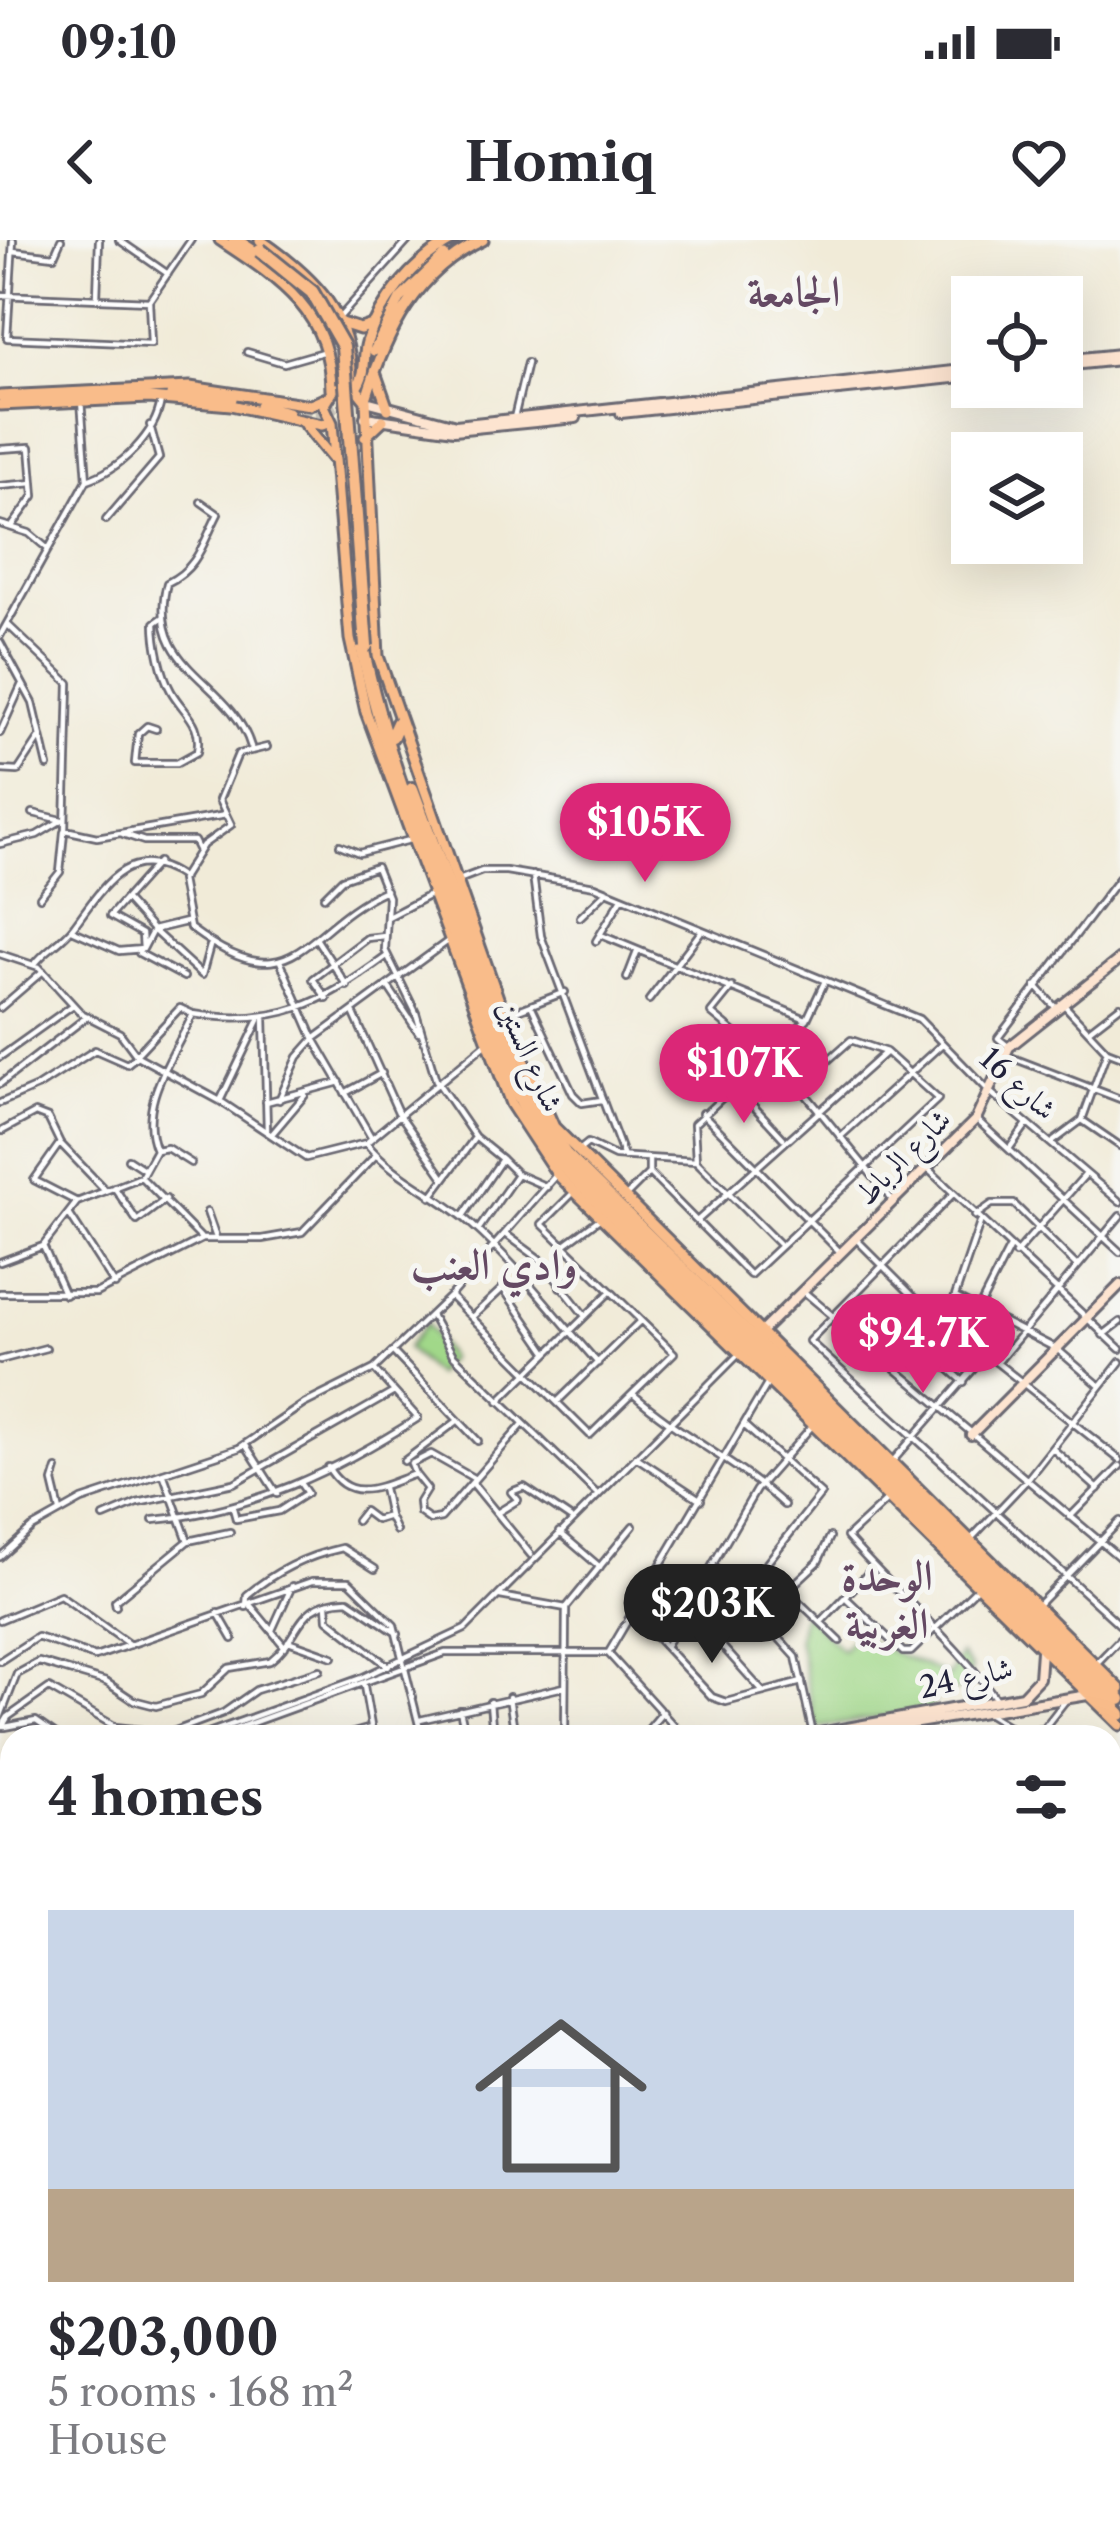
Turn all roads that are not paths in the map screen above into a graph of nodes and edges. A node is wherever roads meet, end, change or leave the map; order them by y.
1 (13, 240) edge
2 (62, 240) edge
3 (99, 240) edge
4 (119, 240) edge
5 (191, 240) edge
6 (220, 240) edge
7 (235, 240) edge
8 (245, 240) edge
9 (409, 240) edge
10 (455, 240) edge
11 (478, 242) edge
12 (264, 246) edge
13 (12, 251) junction
14 (168, 274) junction
15 (4, 295) edge
16 (97, 298) junction
17 (149, 301) junction
18 (340, 320) junction
19 (375, 324) junction
20 (349, 344) junction
21 (326, 350) junction
22 (247, 352) dead end
23 (373, 355) junction
24 (1120, 357) edge
25 (1083, 361) edge
26 (527, 363) dead end
27 (951, 375) edge
28 (354, 387) junction
29 (161, 393) junction
30 (328, 394) junction
31 (25, 399) junction
32 (0, 400) edge
33 (81, 400) junction
34 (366, 400) junction
35 (616, 411) junction
36 (292, 413) junction
37 (385, 415) junction
38 (364, 417) junction
39 (514, 418) junction
40 (331, 422) junction
41 (150, 425) junction
42 (431, 426) junction
43 (365, 437) junction
44 (0, 449) edge
45 (336, 471) junction
46 (367, 474) junction
47 (87, 480) junction
48 (33, 483) junction
49 (0, 485) edge
50 (201, 502) dead end
51 (106, 520) dead end
52 (0, 524) edge
53 (13, 525) junction
54 (48, 549) junction
55 (162, 620) junction
56 (7, 624) junction
57 (0, 639) edge
58 (364, 646) junction
59 (24, 681) junction
60 (156, 729) dead end
61 (395, 729) junction
62 (0, 733) edge
63 (41, 736) junction
64 (251, 747) junction
65 (267, 747) dead end
66 (48, 766) dead end
67 (0, 770) edge
68 (33, 814) dead end
69 (226, 815) junction
70 (62, 820) junction
71 (64, 830) junction
72 (122, 833) junction
73 (410, 840) junction
74 (0, 844) edge
75 (340, 845) dead end
76 (199, 851) junction
77 (158, 862) junction
78 (533, 875) junction
79 (183, 878) junction
80 (1118, 882) edge
81 (386, 890) junction
82 (447, 890) junction
83 (607, 890) junction
84 (40, 897) dead end
85 (324, 897) dead end
86 (622, 898) junction
87 (124, 899) junction
88 (580, 916) dead end
89 (386, 918) junction
90 (188, 922) junction
91 (72, 930) junction
92 (154, 930) junction
93 (702, 931) junction
94 (385, 936) junction
95 (317, 940) junction
96 (448, 940) junction
97 (211, 944) junction
98 (141, 951) junction
99 (637, 952) junction
100 (0, 954) edge
101 (387, 956) junction
102 (280, 961) junction
103 (1120, 962) edge
104 (34, 964) junction
105 (333, 966) junction
106 (674, 968) junction
107 (43, 971) junction
108 (184, 977) dead end
109 (627, 978) dead end
110 (399, 980) junction
111 (824, 983) junction
112 (1036, 986) junction
113 (348, 987) junction
114 (389, 988) junction
115 (732, 988) junction
116 (565, 992) junction
117 (327, 999) junction
118 (649, 1000) dead end
119 (74, 1004) junction
120 (1060, 1005) junction
121 (531, 1006) junction
122 (1120, 1006) edge
123 (0, 1008) edge
124 (300, 1010) junction
125 (193, 1014) junction
126 (353, 1014) junction
127 (88, 1016) junction
128 (262, 1017) junction
129 (491, 1018) junction
130 (807, 1019) junction
131 (1089, 1030) junction
132 (420, 1034) junction
133 (314, 1039) junction
134 (487, 1043) junction
135 (943, 1044) junction
136 (1107, 1051) junction
137 (886, 1052) junction
138 (1008, 1053) junction
139 (136, 1056) junction
140 (765, 1056) junction
141 (1120, 1056) edge
142 (0, 1057) edge
143 (383, 1072) junction
144 (912, 1072) junction
145 (166, 1073) junction
146 (436, 1080) junction
147 (340, 1082) junction
148 (0, 1084) edge
149 (734, 1085) junction
150 (799, 1086) junction
151 (1092, 1090) junction
152 (345, 1093) junction
153 (992, 1093) junction
154 (305, 1095) junction
155 (1120, 1099) edge
156 (279, 1100) junction
157 (602, 1100) junction
158 (220, 1102) junction
159 (266, 1102) junction
160 (0, 1103) edge
161 (818, 1110) junction
162 (398, 1112) junction
163 (702, 1113) junction
164 (978, 1120) junction
165 (1082, 1120) junction
166 (1028, 1123) junction
167 (2, 1131) edge
168 (269, 1132) junction
169 (475, 1137) junction
170 (840, 1138) junction
171 (784, 1139) junction
172 (368, 1140) junction
173 (60, 1143) junction
174 (1052, 1143) junction
175 (1120, 1146) edge
176 (1009, 1149) junction
177 (156, 1150) junction
178 (376, 1155) junction
179 (624, 1157) junction
180 (128, 1159) dead end
181 (502, 1159) junction
182 (566, 1159) junction
183 (649, 1160) junction
184 (696, 1161) junction
185 (191, 1163) dead end
186 (753, 1166) junction
187 (864, 1169) junction
188 (928, 1169) junction
189 (649, 1172) junction
190 (143, 1173) junction
191 (518, 1174) junction
192 (1086, 1174) junction
193 (444, 1178) junction
194 (547, 1186) junction
195 (114, 1187) junction
196 (105, 1190) junction
197 (575, 1191) junction
198 (726, 1192) junction
199 (952, 1194) junction
200 (430, 1197) junction
201 (166, 1199) junction
202 (623, 1199) junction
203 (1064, 1199) junction
204 (893, 1201) junction
205 (76, 1202) junction
206 (1120, 1202) edge
207 (207, 1212) dead end
208 (68, 1213) junction
209 (463, 1216) junction
210 (1120, 1216) edge
211 (602, 1217) junction
212 (808, 1219) junction
213 (978, 1219) junction
214 (698, 1220) junction
215 (1036, 1228) junction
216 (478, 1230) junction
217 (214, 1235) junction
218 (507, 1235) junction
219 (1102, 1238) junction
220 (202, 1239) junction
221 (857, 1240) junction
222 (495, 1245) junction
223 (564, 1245) junction
224 (43, 1246) junction
225 (781, 1246) junction
226 (840, 1252) junction
227 (1012, 1252) junction
228 (1120, 1252) edge
229 (0, 1262) edge
230 (581, 1262) junction
231 (883, 1266) junction
232 (1079, 1268) junction
233 (115, 1285) junction
234 (692, 1286) junction
235 (1120, 1286) edge
236 (560, 1287) junction
237 (611, 1290) junction
238 (803, 1291) junction
239 (0, 1293) edge
240 (1057, 1293) junction
241 (65, 1295) junction
242 (450, 1296) junction
243 (914, 1297) junction
244 (955, 1297) junction
245 (978, 1309) junction
246 (431, 1315) junction
247 (585, 1316) junction
248 (472, 1317) junction
249 (832, 1319) junction
250 (892, 1319) junction
251 (1086, 1319) junction
252 (641, 1320) junction
253 (947, 1320) junction
254 (1120, 1322) edge
255 (1024, 1330) junction
256 (568, 1331) junction
257 (759, 1335) junction
258 (1103, 1335) junction
259 (862, 1345) junction
260 (46, 1348) dead end
261 (1120, 1348) edge
262 (1057, 1349) junction
263 (547, 1352) junction
264 (394, 1353) junction
265 (740, 1354) junction
266 (986, 1354) junction
267 (0, 1360) edge
268 (1120, 1361) edge
269 (997, 1363) junction
270 (598, 1364) junction
271 (374, 1369) junction
272 (527, 1371) junction
273 (964, 1382) junction
274 (768, 1383) junction
275 (1022, 1384) junction
276 (1100, 1386) junction
277 (811, 1390) junction
278 (394, 1392) junction
279 (633, 1394) junction
280 (499, 1401) junction
281 (558, 1401) junction
282 (939, 1408) junction
283 (456, 1422) junction
284 (1072, 1422) junction
285 (523, 1424) junction
286 (668, 1425) junction
287 (813, 1425) junction
288 (745, 1426) junction
289 (971, 1435) junction
290 (913, 1439) junction
291 (478, 1441) dead end
292 (245, 1444) junction
293 (1052, 1448) junction
294 (636, 1456) junction
295 (726, 1460) junction
296 (784, 1460) junction
297 (404, 1461) dead end
298 (890, 1463) junction
299 (1120, 1463) edge
300 (328, 1467) junction
301 (261, 1468) junction
302 (57, 1469) dead end
303 (867, 1472) junction
304 (163, 1473) junction
305 (415, 1474) junction
306 (1026, 1481) junction
307 (300, 1482) junction
308 (476, 1482) junction
309 (762, 1485) junction
310 (383, 1488) junction
311 (1098, 1489) junction
312 (596, 1492) junction
313 (277, 1494) junction
314 (168, 1497) junction
315 (888, 1499) junction
316 (701, 1500) junction
317 (784, 1505) dead end
318 (929, 1506) junction
319 (233, 1508) junction
320 (60, 1511) junction
321 (497, 1513) junction
322 (996, 1514) junction
323 (389, 1516) junction
324 (104, 1517) dead end
325 (1070, 1517) junction
326 (179, 1518) junction
327 (570, 1518) junction
328 (153, 1520) dead end
329 (356, 1521) dead end
330 (1120, 1521) edge
331 (633, 1526) dead end
332 (396, 1531) dead end
333 (230, 1532) dead end
334 (559, 1532) junction
335 (830, 1537) dead end
336 (970, 1540) junction
337 (188, 1541) junction
338 (1100, 1542) junction
339 (532, 1556) junction
340 (0, 1557) edge
341 (1120, 1558) edge
342 (714, 1566) junction
343 (600, 1567) junction
344 (873, 1568) junction
345 (375, 1569) dead end
346 (1065, 1580) junction
347 (292, 1586) junction
348 (976, 1588) junction
349 (788, 1590) junction
350 (498, 1596) junction
351 (740, 1596) junction
352 (845, 1597) junction
353 (327, 1603) junction
354 (116, 1606) dead end
355 (248, 1606) junction
356 (1038, 1606) junction
357 (566, 1608) junction
358 (689, 1609) junction
359 (633, 1612) junction
360 (218, 1613) junction
361 (759, 1618) junction
362 (0, 1620) edge
363 (821, 1622) junction
364 (1120, 1625) edge
365 (272, 1630) junction
366 (932, 1632) junction
367 (398, 1634) junction
368 (454, 1636) junction
369 (233, 1639) dead end
370 (1120, 1639) edge
371 (840, 1641) dead end
372 (286, 1644) junction
373 (130, 1645) junction
374 (666, 1645) junction
375 (1041, 1649) junction
376 (564, 1651) junction
377 (445, 1653) junction
378 (608, 1653) junction
379 (332, 1658) dead end
380 (406, 1658) junction
381 (0, 1661) edge
382 (388, 1666) junction
383 (1095, 1666) junction
384 (320, 1670) dead end
385 (403, 1670) junction
386 (802, 1682) junction
387 (364, 1686) junction
388 (564, 1688) junction
389 (1120, 1689) edge
390 (763, 1692) junction
391 (1091, 1692) junction
392 (1068, 1696) junction
393 (509, 1697) junction
394 (1120, 1699) edge
395 (490, 1702) junction
396 (999, 1704) junction
397 (460, 1710) junction
398 (982, 1710) junction
399 (663, 1712) junction
400 (1120, 1714) edge
401 (0, 1718) edge
402 (420, 1720) junction
403 (3, 1725) edge
404 (11, 1725) edge
405 (42, 1725) edge
406 (113, 1725) edge
407 (192, 1725) edge
408 (229, 1725) edge
409 (249, 1725) edge
410 (370, 1725) edge
411 (421, 1725) edge
412 (463, 1725) edge
413 (492, 1725) edge
414 (513, 1725) edge
415 (565, 1725) edge
416 (652, 1725) edge
417 (674, 1725) edge
418 (811, 1725) edge
419 (869, 1725) edge
420 (899, 1725) edge
421 (1009, 1725) edge
422 (1048, 1725) edge
423 (1120, 1725) edge

1 - 13 street
2 - 13 street
3 - 16 street
4 - 14 street
5 - 14 street
6 - 21 main road
7 - 12 highway, شارع الستين
8 - 12 highway, شارع الستين
9 - 18 street
10 - 19 main road
10 - 23 main road
11 - 23 main road
12 - 18 main road, شارع الستين
12 - 58 highway, شارع الستين, bridge
13 - 15 street
14 - 17 street
15 - 16 street
15 - 17 street
16 - 17 street
18 - 19 main road
18 - 20 main road, شارع الستين
19 - 23 main road
20 - 21 main road
20 - 28 main road, شارع الستين
21 - 22 street
21 - 30 main road
23 - 28 main road
23 - 34 main road
23 - 37 main road
24 - 25 street
26 - 39 street
27 - 35 street
28 - 30 main road
28 - 34 main road
29 - 31 main road
29 - 33 main road
29 - 36 main road
29 - 41 street
30 - 36 main road
30 - 40 main road
31 - 32 main road
31 - 33 main road
33 - 47 street
34 - 37 street
34 - 38 main road
35 - 39 street
35 - 42 street
36 - 40 main road
36 - 45 main road
37 - 38 street
37 - 42 street
37 - 43 main road
38 - 40 main road
38 - 43 main road, شارع الستين
39 - 42 street
40 - 45 main road, شارع الستين
41 - 47 street
41 - 51 street
43 - 46 main road, شارع الستين
44 - 48 street
45 - 46 main road
45 - 73 main road, شارع الستين
46 - 61 main road, شارع الستين
47 - 54 street
48 - 49 street
48 - 53 street
50 - 55 street
52 - 53 street
53 - 54 street
54 - 56 street
55 - 60 street
55 - 64 street
56 - 57 street
56 - 70 street
57 - 59 street
58 - 61 highway, شارع الستين
58 - 82 highway, شارع الستين
59 - 62 street
59 - 63 street
61 - 82 highway, شارع الستين
63 - 66 street
63 - 67 street
64 - 65 street
64 - 69 street
68 - 70 street
69 - 72 street
69 - 76 street
70 - 71 street
70 - 74 street
71 - 72 street
71 - 84 street
72 - 76 street
73 - 75 street
73 - 82 main road, شارع الستين
76 - 79 street
77 - 79 street
77 - 87 street
77 - 91 street
78 - 82 street, شارع 16
78 - 83 street, شارع 16
78 - 116 street
79 - 90 street
80 - 112 street
81 - 85 street
81 - 89 street
81 - 95 street
82 - 89 street
82 - 96 main road, شارع الستين
82 - 129 highway, شارع الستين
83 - 86 street, شارع 16
83 - 88 street
86 - 93 street, شارع 16
86 - 99 street
87 - 92 street
87 - 98 street
89 - 94 street
90 - 92 street
90 - 97 street
91 - 98 street
91 - 104 street
92 - 97 street
92 - 98 street
93 - 106 street
93 - 111 street, شارع 16
94 - 101 street
94 - 105 street
95 - 102 street
95 - 105 street
96 - 110 street
96 - 129 main road, شارع الستين
97 - 102 street
98 - 108 street
99 - 106 street
99 - 109 street
100 - 104 street
101 - 110 street
101 - 113 street
102 - 124 street
103 - 120 street
104 - 107 street
105 - 113 street
105 - 117 street
106 - 115 street
106 - 118 street
107 - 119 street
107 - 123 street
110 - 114 street
110 - 132 street
111 - 130 street
111 - 135 street, شارع 16
112 - 120 street
112 - 138 street
113 - 117 street
114 - 126 street
114 - 132 street
115 - 130 street
115 - 140 street
116 - 121 street
116 - 157 street
117 - 124 street
119 - 127 street
119 - 142 street
120 - 131 street
120 - 138 street
121 - 129 street
121 - 157 street
122 - 131 street
124 - 128 street
124 - 133 street
125 - 128 street
125 - 139 street
125 - 145 street
126 - 133 street
126 - 143 street
127 - 139 street
127 - 148 street
128 - 158 street
128 - 159 street
129 - 134 main road, شارع الستين
129 - 182 highway, شارع الستين
130 - 140 street
131 - 136 street
132 - 146 street
133 - 147 street
133 - 156 street
134 - 146 street
134 - 182 main road, شارع الستين
135 - 144 street
135 - 153 street, شارع 16
136 - 141 street
136 - 151 street
137 - 144 street
137 - 150 street
137 - 161 street
138 - 151 street
138 - 153 street, شارع الرباط
139 - 145 street
139 - 160 street
140 - 149 street
140 - 150 street
143 - 152 street
143 - 162 street
144 - 170 street
144 - 187 street
145 - 158 street
145 - 177 street
146 - 162 street
146 - 169 street
147 - 152 street
147 - 154 street
149 - 163 street
149 - 171 street
150 - 161 street
151 - 155 street
151 - 165 street
152 - 172 street
153 - 164 street, شارع الرباط
153 - 166 street, شارع 16
154 - 156 street
154 - 168 street
156 - 159 street
157 - 179 street
158 - 168 street
159 - 168 street
161 - 170 street
161 - 171 street
162 - 172 street
162 - 193 street
163 - 184 street
163 - 186 street
164 - 176 street
164 - 188 street, شارع الرباط
165 - 174 street
165 - 175 street
166 - 174 street, شارع 16
166 - 176 street
167 - 173 street
168 - 172 street
169 - 181 street
169 - 193 street
170 - 187 street
171 - 186 street
172 - 178 street
173 - 196 street
173 - 205 street
174 - 192 street, شارع 16
176 - 203 street
177 - 185 street
177 - 190 street
178 - 200 street
178 - 217 street
179 - 182 street
179 - 183 street
180 - 190 street
181 - 191 street
181 - 209 street
182 - 194 street
182 - 197 main road, شارع الستين
182 - 202 main road, شارع الستين
182 - 234 highway, شارع الستين
183 - 184 street
183 - 189 street
184 - 198 street
186 - 198 street
186 - 212 street
187 - 204 street
187 - 212 street
188 - 199 street
188 - 204 street, شارع الرباط
188 - 221 street
189 - 202 street
189 - 214 street
190 - 195 street
190 - 201 street
191 - 194 street
191 - 216 street
192 - 203 street
192 - 206 street, شارع 16
193 - 200 street
194 - 218 street
195 - 196 street
195 - 201 street
196 - 205 street
197 - 211 main road, شارع الستين
197 - 223 street
198 - 214 street
198 - 225 street
199 - 213 street
199 - 231 street
200 - 209 street
201 - 220 street
202 - 234 main road, شارع الستين
203 - 215 street
203 - 219 street
204 - 221 street, شارع الرباط
205 - 208 street
207 - 217 street
208 - 224 street
208 - 233 street
209 - 216 street
210 - 219 street
211 - 223 street
211 - 234 main road, شارع الستين
212 - 225 street
212 - 226 street
213 - 215 street
213 - 227 street
213 - 244 street
214 - 225 street
215 - 227 street
215 - 232 street
216 - 222 street
217 - 220 street
218 - 222 street
218 - 236 street
219 - 228 street
219 - 232 street
220 - 233 street
221 - 226 street, شارع الرباط
221 - 231 street
221 - 238 street
222 - 242 street
222 - 256 street
223 - 230 street
224 - 229 street
224 - 241 street
226 - 238 street, شارع الرباط
227 - 240 street
227 - 245 street
230 - 236 street
230 - 237 street
231 - 243 street
231 - 249 street
232 - 240 street
233 - 241 street
234 - 257 main road, شارع الستين
234 - 265 main road, شارع الستين
234 - 277 highway, شارع الستين
234 - 303 highway, شارع الستين
235 - 251 street
236 - 247 street
237 - 247 street
237 - 252 street
238 - 249 street
238 - 257 street, شارع الرباط
239 - 241 street
240 - 251 street
240 - 255 street
242 - 246 street
242 - 248 street
243 - 250 street
243 - 253 street
244 - 245 street
244 - 253 street
245 - 255 street
246 - 264 street
246 - 280 street
247 - 256 street
248 - 263 street
248 - 272 street
249 - 259 street
249 - 290 street
250 - 259 street
250 - 273 street
251 - 258 street
251 - 262 street
252 - 270 street
252 - 279 street
253 - 266 street
254 - 258 street
255 - 262 street
255 - 269 street
256 - 263 street
256 - 270 street
257 - 277 main road, شارع الستين
258 - 261 street
259 - 282 street
260 - 267 street
262 - 275 street
262 - 276 street
263 - 272 street
264 - 271 street
264 - 283 street
265 - 274 main road, شارع الستين
265 - 286 street
266 - 269 street
266 - 273 street
268 - 276 street
269 - 275 street
270 - 281 street
271 - 278 street
271 - 292 street
272 - 280 street
272 - 281 street
273 - 282 street
274 - 287 main road, شارع الستين
274 - 288 street
275 - 284 street
275 - 289 street
276 - 284 street
277 - 298 main road, شارع الستين
277 - 318 highway, شارع الستين
278 - 300 street
278 - 301 street
279 - 281 street
279 - 286 street
280 - 285 street
282 - 289 street
282 - 290 street
283 - 291 street
283 - 297 street
284 - 293 street
284 - 299 street
285 - 308 street
285 - 312 street
286 - 294 street
286 - 295 street
287 - 296 street
287 - 303 main road, شارع الستين
288 - 295 street
288 - 296 street
289 - 306 street
290 - 298 street
290 - 322 street
292 - 301 street
292 - 304 street
293 - 306 street
293 - 311 street
294 - 312 street
294 - 316 street
295 - 309 street
295 - 316 street
296 - 309 street
296 - 351 street
298 - 318 main road, شارع الستين
299 - 311 street
300 - 307 street
300 - 310 street
301 - 313 street
301 - 314 street
302 - 320 street
303 - 315 main road, شارع الستين
303 - 391 highway, شارع الستين
304 - 314 street
304 - 320 street
305 - 308 street
305 - 308 street
305 - 310 street
306 - 322 street
306 - 325 street
307 - 313 street
307 - 319 street
308 - 321 street
309 - 317 street
309 - 342 street
310 - 323 street
311 - 325 street
312 - 327 street
313 - 319 street
314 - 324 street
314 - 326 street
315 - 344 street
315 - 348 main road, شارع الستين
316 - 359 street
318 - 336 main road, شارع الستين
318 - 394 highway, شارع الستين
319 - 326 street
320 - 340 street
321 - 327 street
321 - 339 street
322 - 336 street
322 - 346 street
323 - 329 street
323 - 332 street
325 - 338 street
326 - 328 street
326 - 337 street
327 - 334 street
330 - 338 street
331 - 343 street
333 - 337 street
334 - 339 street
334 - 343 street
335 - 349 street
336 - 356 main road, شارع الستين
337 - 354 street
338 - 341 street
338 - 346 street
339 - 350 street
342 - 351 street
342 - 358 street
343 - 357 street
344 - 352 street
344 - 366 street
345 - 355 street
346 - 356 street
346 - 364 street
347 - 355 street
347 - 365 street
347 - 367 street
348 - 366 street
348 - 375 main road, شارع الستين
349 - 361 street
349 - 363 street
350 - 357 street
350 - 368 street
351 - 361 street
352 - 363 street
352 - 366 street
353 - 367 street
353 - 372 street
353 - 382 street
355 - 360 street
355 - 365 street
356 - 383 main road, شارع الستين
357 - 376 street
358 - 374 street
358 - 390 street
359 - 374 street
359 - 378 street
360 - 369 street
360 - 373 street
361 - 386 street
362 - 373 street
363 - 371 street
365 - 372 street
366 - 396 street
367 - 380 street
368 - 377 street
368 - 380 street
370 - 383 street
372 - 379 street
372 - 401 street
373 - 381 street
374 - 390 street
375 - 391 main road, شارع الستين
375 - 396 street, شارع 24
376 - 377 street
376 - 378 street
376 - 388 street
377 - 385 street
378 - 399 street
380 - 382 street
380 - 385 street
382 - 408 street
383 - 389 main road, شارع الستين
384 - 407 street
385 - 387 street
385 - 402 street
386 - 390 street
386 - 418 street
387 - 409 street
387 - 410 street
388 - 393 street
388 - 415 street
391 - 392 street, شارع 24
391 - 400 highway, شارع الستين
391 - 423 main road, شارع الستين
392 - 396 street, شارع 24
392 - 422 street
393 - 395 street
393 - 414 street
395 - 397 street
395 - 413 street
396 - 398 street, شارع 24
396 - 419 street, شارع 24
397 - 402 street
397 - 412 street
398 - 420 street, شارع 24
398 - 421 street
399 - 416 street
399 - 417 street
402 - 411 street
403 - 406 street
404 - 405 street

